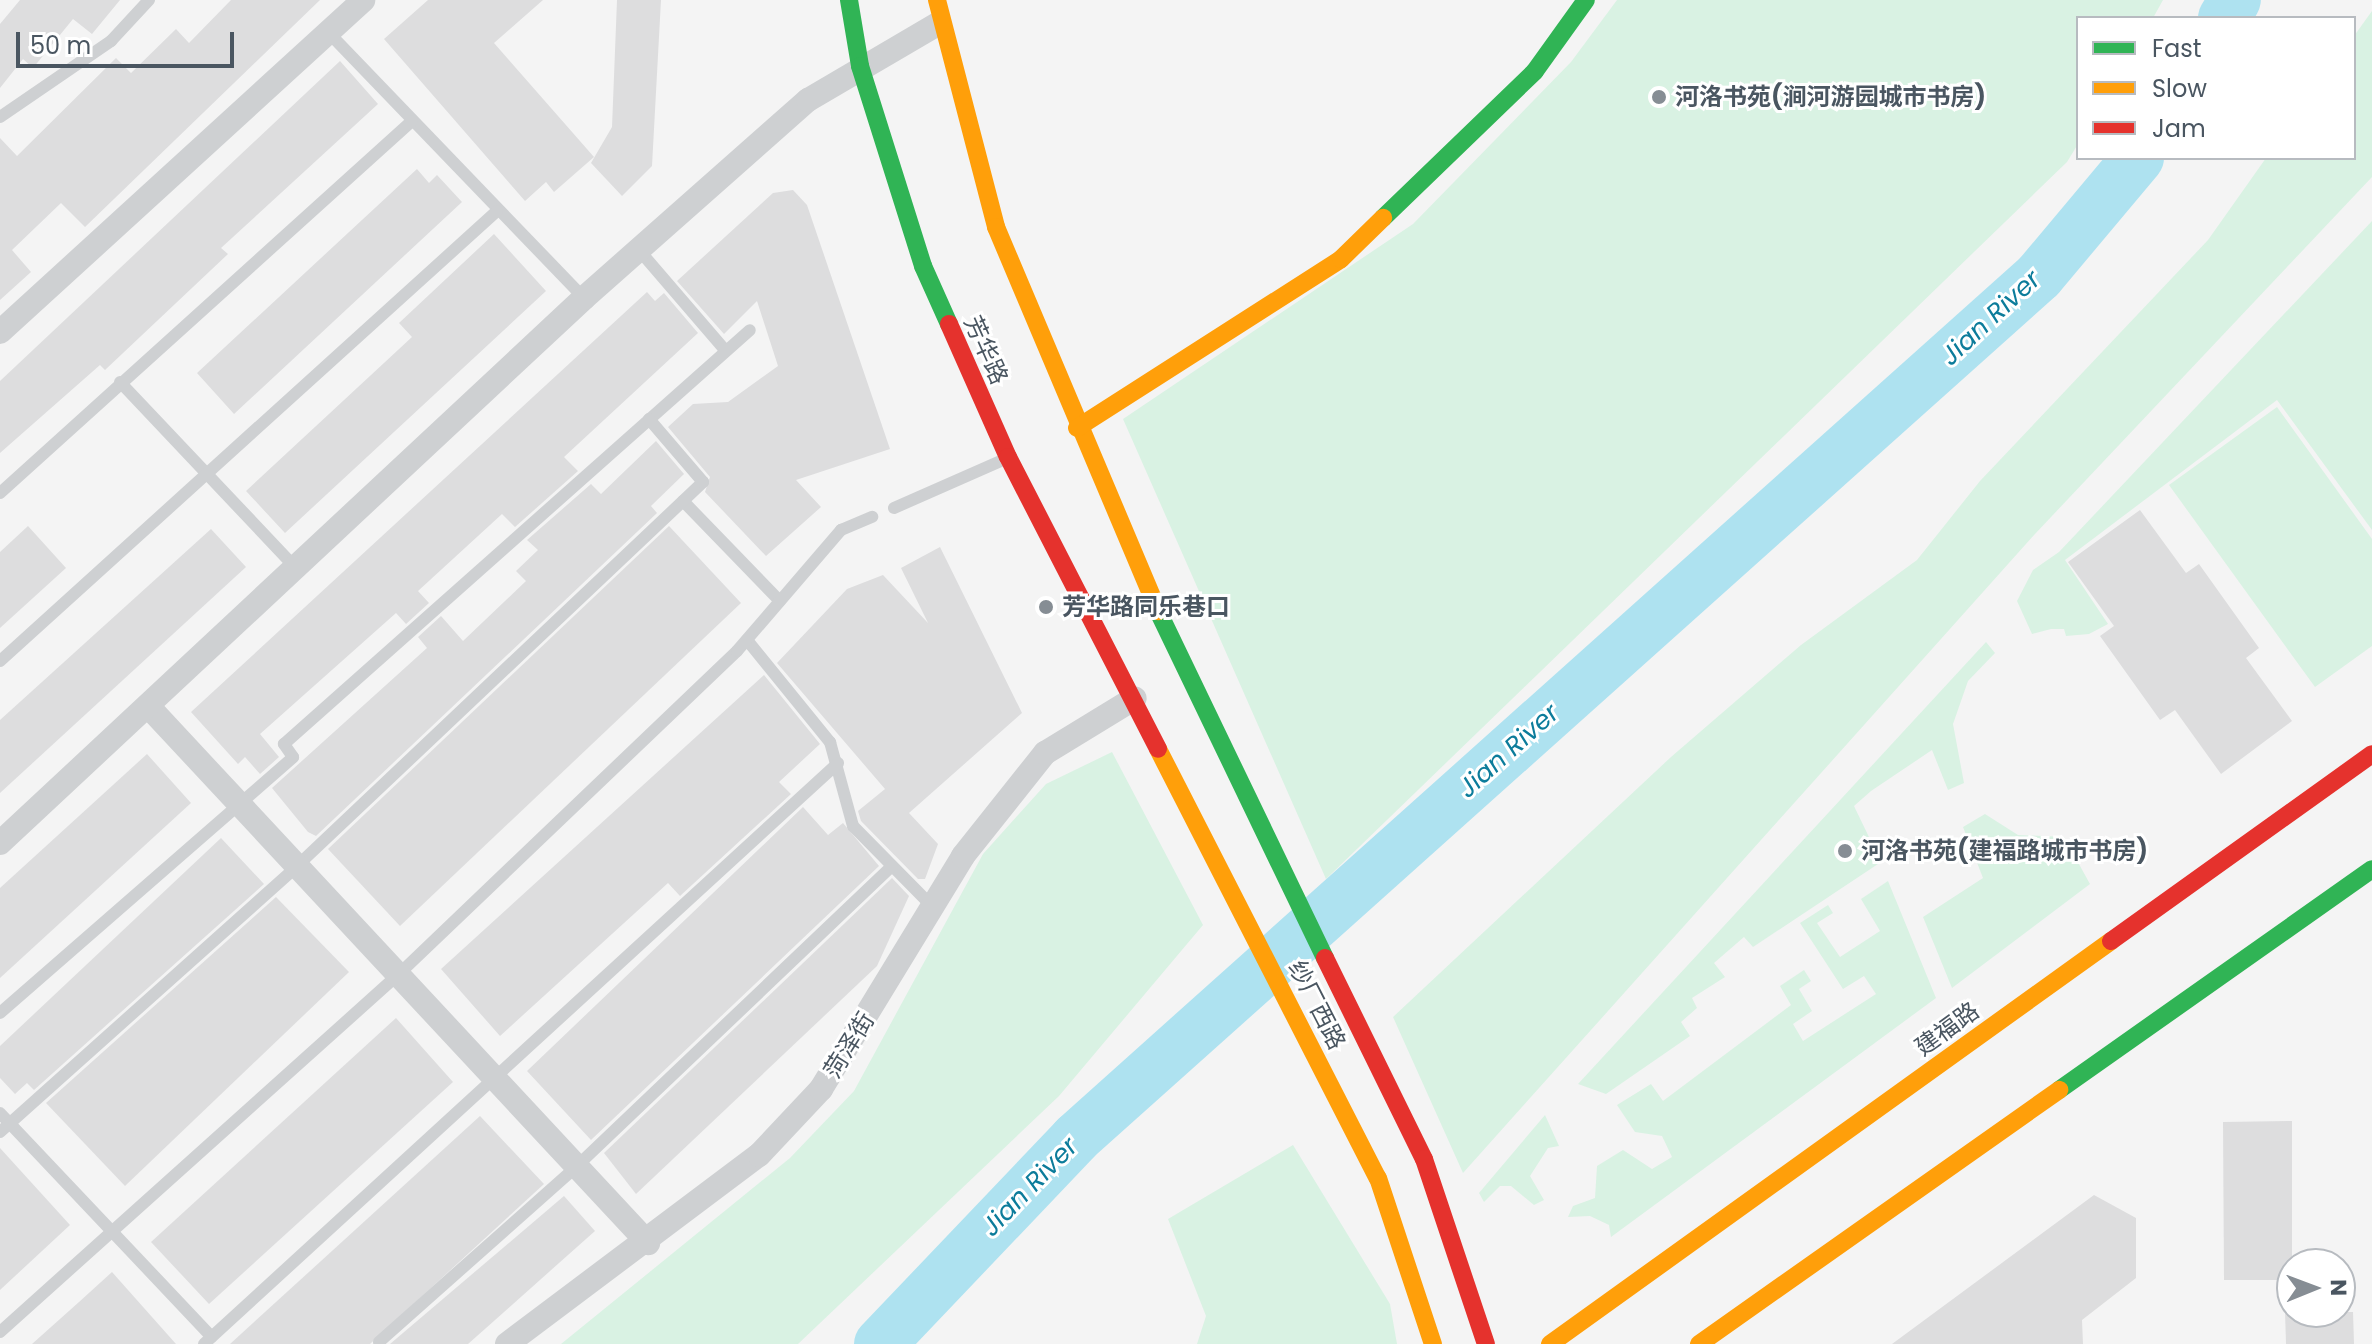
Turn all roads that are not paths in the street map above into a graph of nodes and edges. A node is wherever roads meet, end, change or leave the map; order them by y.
1 (149, 0) edge
2 (363, 0) edge
3 (849, 0) edge
4 (1586, 0) edge
5 (938, 12) edge
6 (328, 32) junction
7 (860, 66) junction
8 (0, 117) edge
9 (412, 121) junction
10 (497, 211) junction
11 (639, 250) junction
12 (584, 298) junction
13 (750, 330) dead end
14 (0, 332) edge
15 (725, 350) junction
16 (120, 382) junction
17 (649, 419) junction
18 (1077, 428) junction
19 (1008, 457) junction
20 (205, 475) junction
21 (0, 493) edge
22 (683, 501) junction
23 (894, 508) dead end
24 (872, 517) dead end
25 (295, 567) junction
26 (780, 601) junction
27 (747, 640) junction
28 (0, 661) edge
29 (1135, 698) junction
30 (148, 706) junction
31 (2372, 754) edge
32 (838, 763) junction
33 (239, 803) junction
34 (0, 843) edge
35 (297, 866) junction
36 (892, 866) junction
37 (2372, 869) edge
38 (933, 908) junction
39 (400, 973) junction
40 (0, 1013) edge
41 (496, 1079) junction
42 (0, 1113) edge
43 (5, 1128) edge
44 (577, 1166) junction
45 (112, 1231) junction
46 (648, 1243) junction
47 (0, 1332) edge
48 (208, 1340) edge
49 (379, 1342) dead end
50 (507, 1344) edge
51 (1433, 1344) edge
52 (1486, 1344) edge
53 (1550, 1344) edge
54 (1699, 1344) edge

1 - 8 lane
2 - 6 street
3 - 7 main road, 芳华路
4 - 18 main road
5 - 7 street
5 - 18 main road
6 - 9 lane
6 - 14 street
7 - 11 street
7 - 19 main road, 芳华路
9 - 10 lane
9 - 16 lane
10 - 12 lane
10 - 20 lane
11 - 12 street
11 - 15 lane
12 - 25 street
13 - 15 lane
15 - 17 lane
16 - 20 lane
16 - 21 lane
17 - 22 lane
17 - 33 lane
18 - 52 main road, 纱厂西路
19 - 23 lane
19 - 29 main road, 芳华路
20 - 25 lane
20 - 28 lane
22 - 26 lane
22 - 35 lane
24 - 26 lane
25 - 30 street
26 - 27 lane
27 - 32 lane
27 - 39 lane
29 - 38 street, 菏泽街
29 - 51 main road, 纱厂西路
30 - 33 street
30 - 34 street
31 - 53 main road, 建福路
32 - 36 lane
32 - 41 lane
33 - 35 street
33 - 40 lane
35 - 39 street
35 - 43 lane
36 - 38 lane
36 - 44 lane
37 - 54 main road
38 - 46 street, 菏泽街
39 - 41 street
39 - 45 lane
41 - 44 street
41 - 48 lane
42 - 43 lane
43 - 45 lane
44 - 46 street
44 - 49 lane
45 - 47 lane
45 - 48 lane
46 - 50 street, 菏泽街

